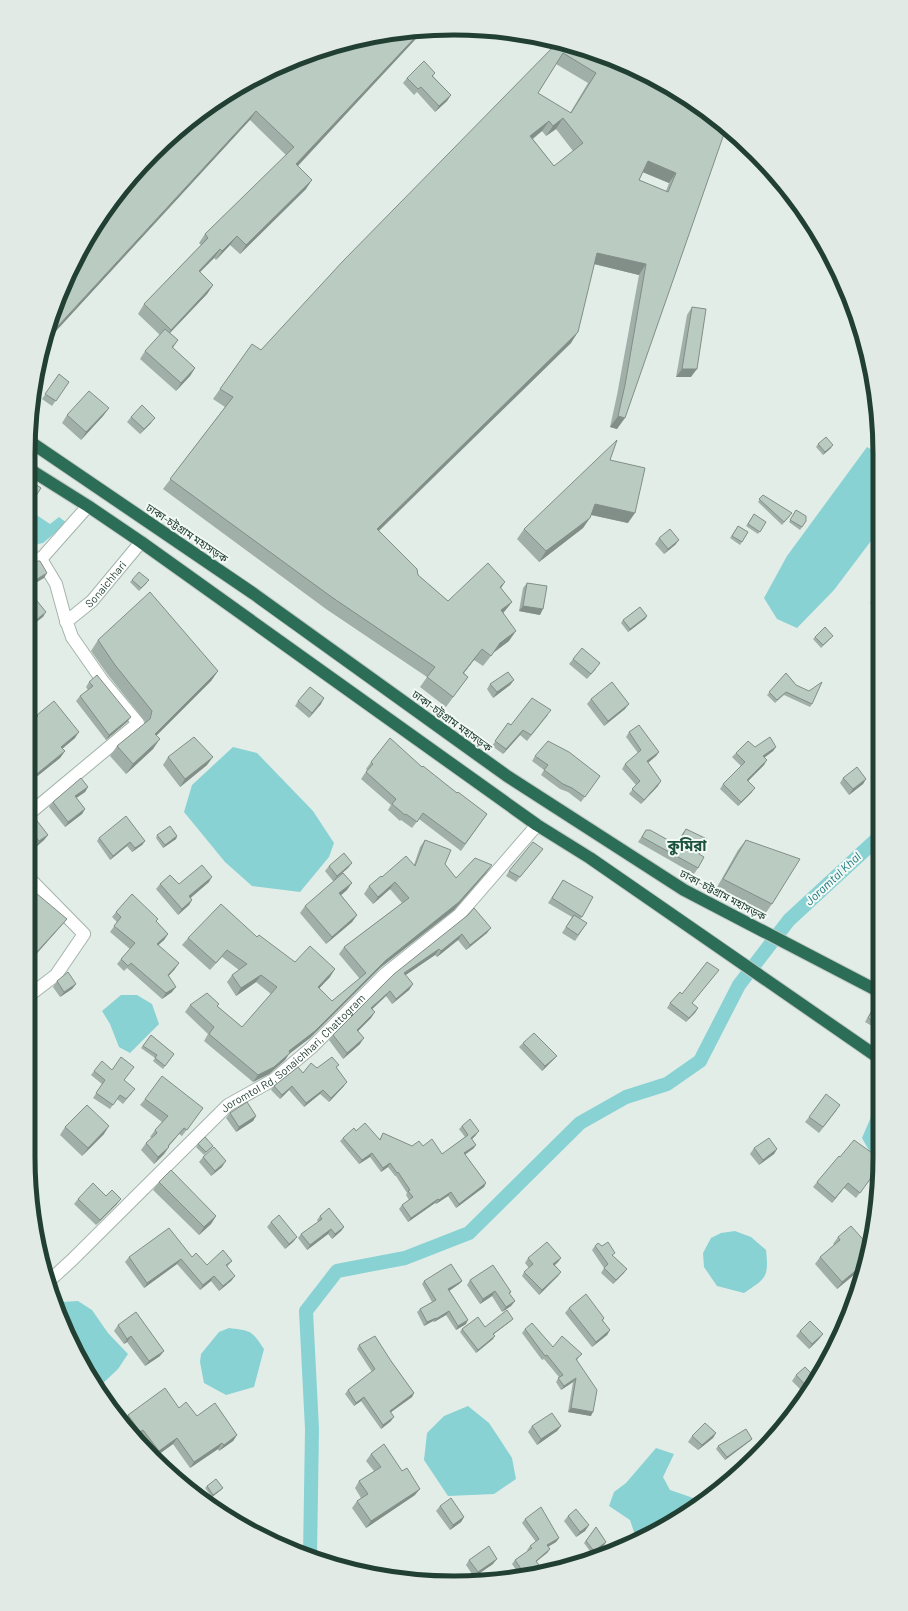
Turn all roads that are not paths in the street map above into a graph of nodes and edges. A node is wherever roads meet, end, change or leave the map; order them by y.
1 (35, 445) edge
2 (35, 473) edge
3 (88, 506) junction
4 (142, 542) junction
5 (35, 558) edge
6 (66, 622) junction
7 (35, 809) edge
8 (537, 825) junction
9 (35, 884) edge
10 (873, 988) edge
11 (35, 991) edge
12 (873, 1054) edge
13 (53, 1278) edge

1 - 10 highway, ঢাকা-চট্টগ্রাম মহাসড়ক
2 - 3 highway
3 - 4 highway
3 - 5 street
4 - 6 street, Sonaichhari
4 - 8 highway
5 - 6 street
6 - 7 street
8 - 12 highway
8 - 13 street, Joromtol Rd, Sonaichhari, Chattogram
9 - 11 street

